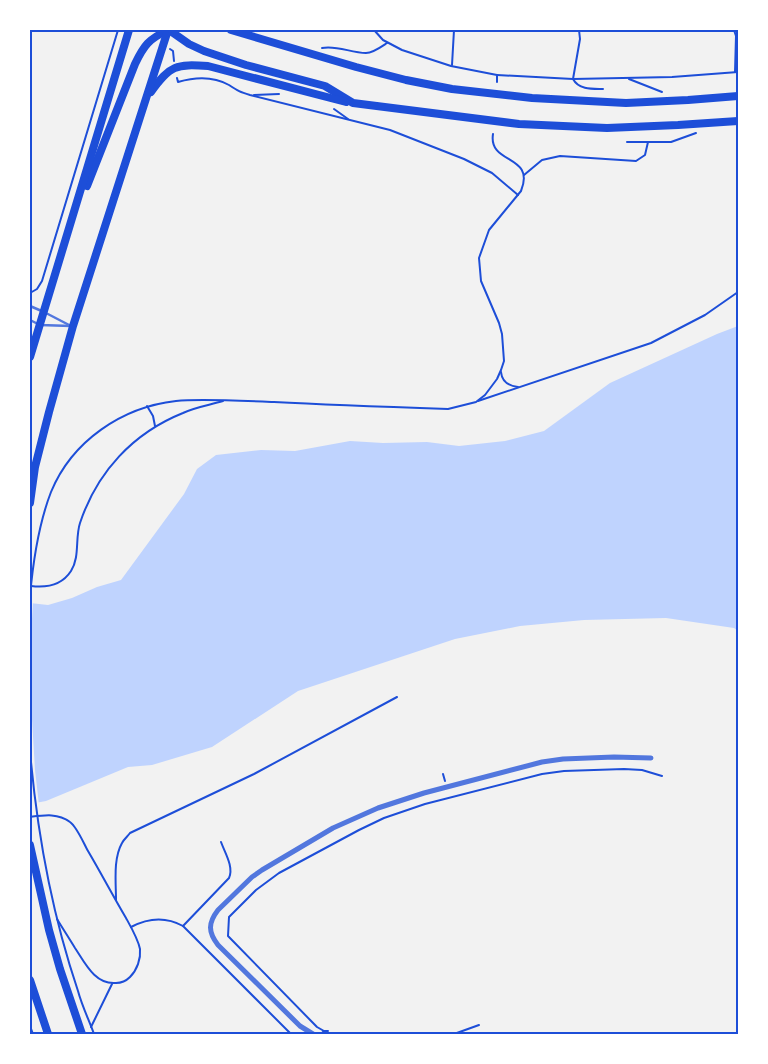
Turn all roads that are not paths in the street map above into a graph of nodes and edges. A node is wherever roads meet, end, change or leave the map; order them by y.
1 (129, 30) edge
2 (168, 30) edge
3 (231, 30) edge
4 (738, 96) edge
5 (146, 99) junction
6 (353, 103) junction
7 (738, 121) edge
8 (71, 222) junction
9 (30, 306) edge
10 (44, 312) junction
11 (30, 320) edge
12 (40, 325) junction
13 (73, 326) junction
14 (30, 357) edge
15 (30, 503) edge
16 (651, 758) dead end
17 (30, 845) edge
18 (30, 980) edge
19 (300, 1026) junction
20 (48, 1034) edge
21 (82, 1034) edge
22 (304, 1034) edge
23 (313, 1034) edge

1 - 8 main road
2 - 5 main road
2 - 6 main road
2 - 8 main road
3 - 4 main road
5 - 6 main road
5 - 13 main road
6 - 7 main road
8 - 10 main road
9 - 10 lane
10 - 12 main road
10 - 13 lane
11 - 12 lane
12 - 13 lane
12 - 14 main road
13 - 15 main road
16 - 19 street
17 - 21 main road
18 - 20 main road
19 - 22 street
19 - 23 street

